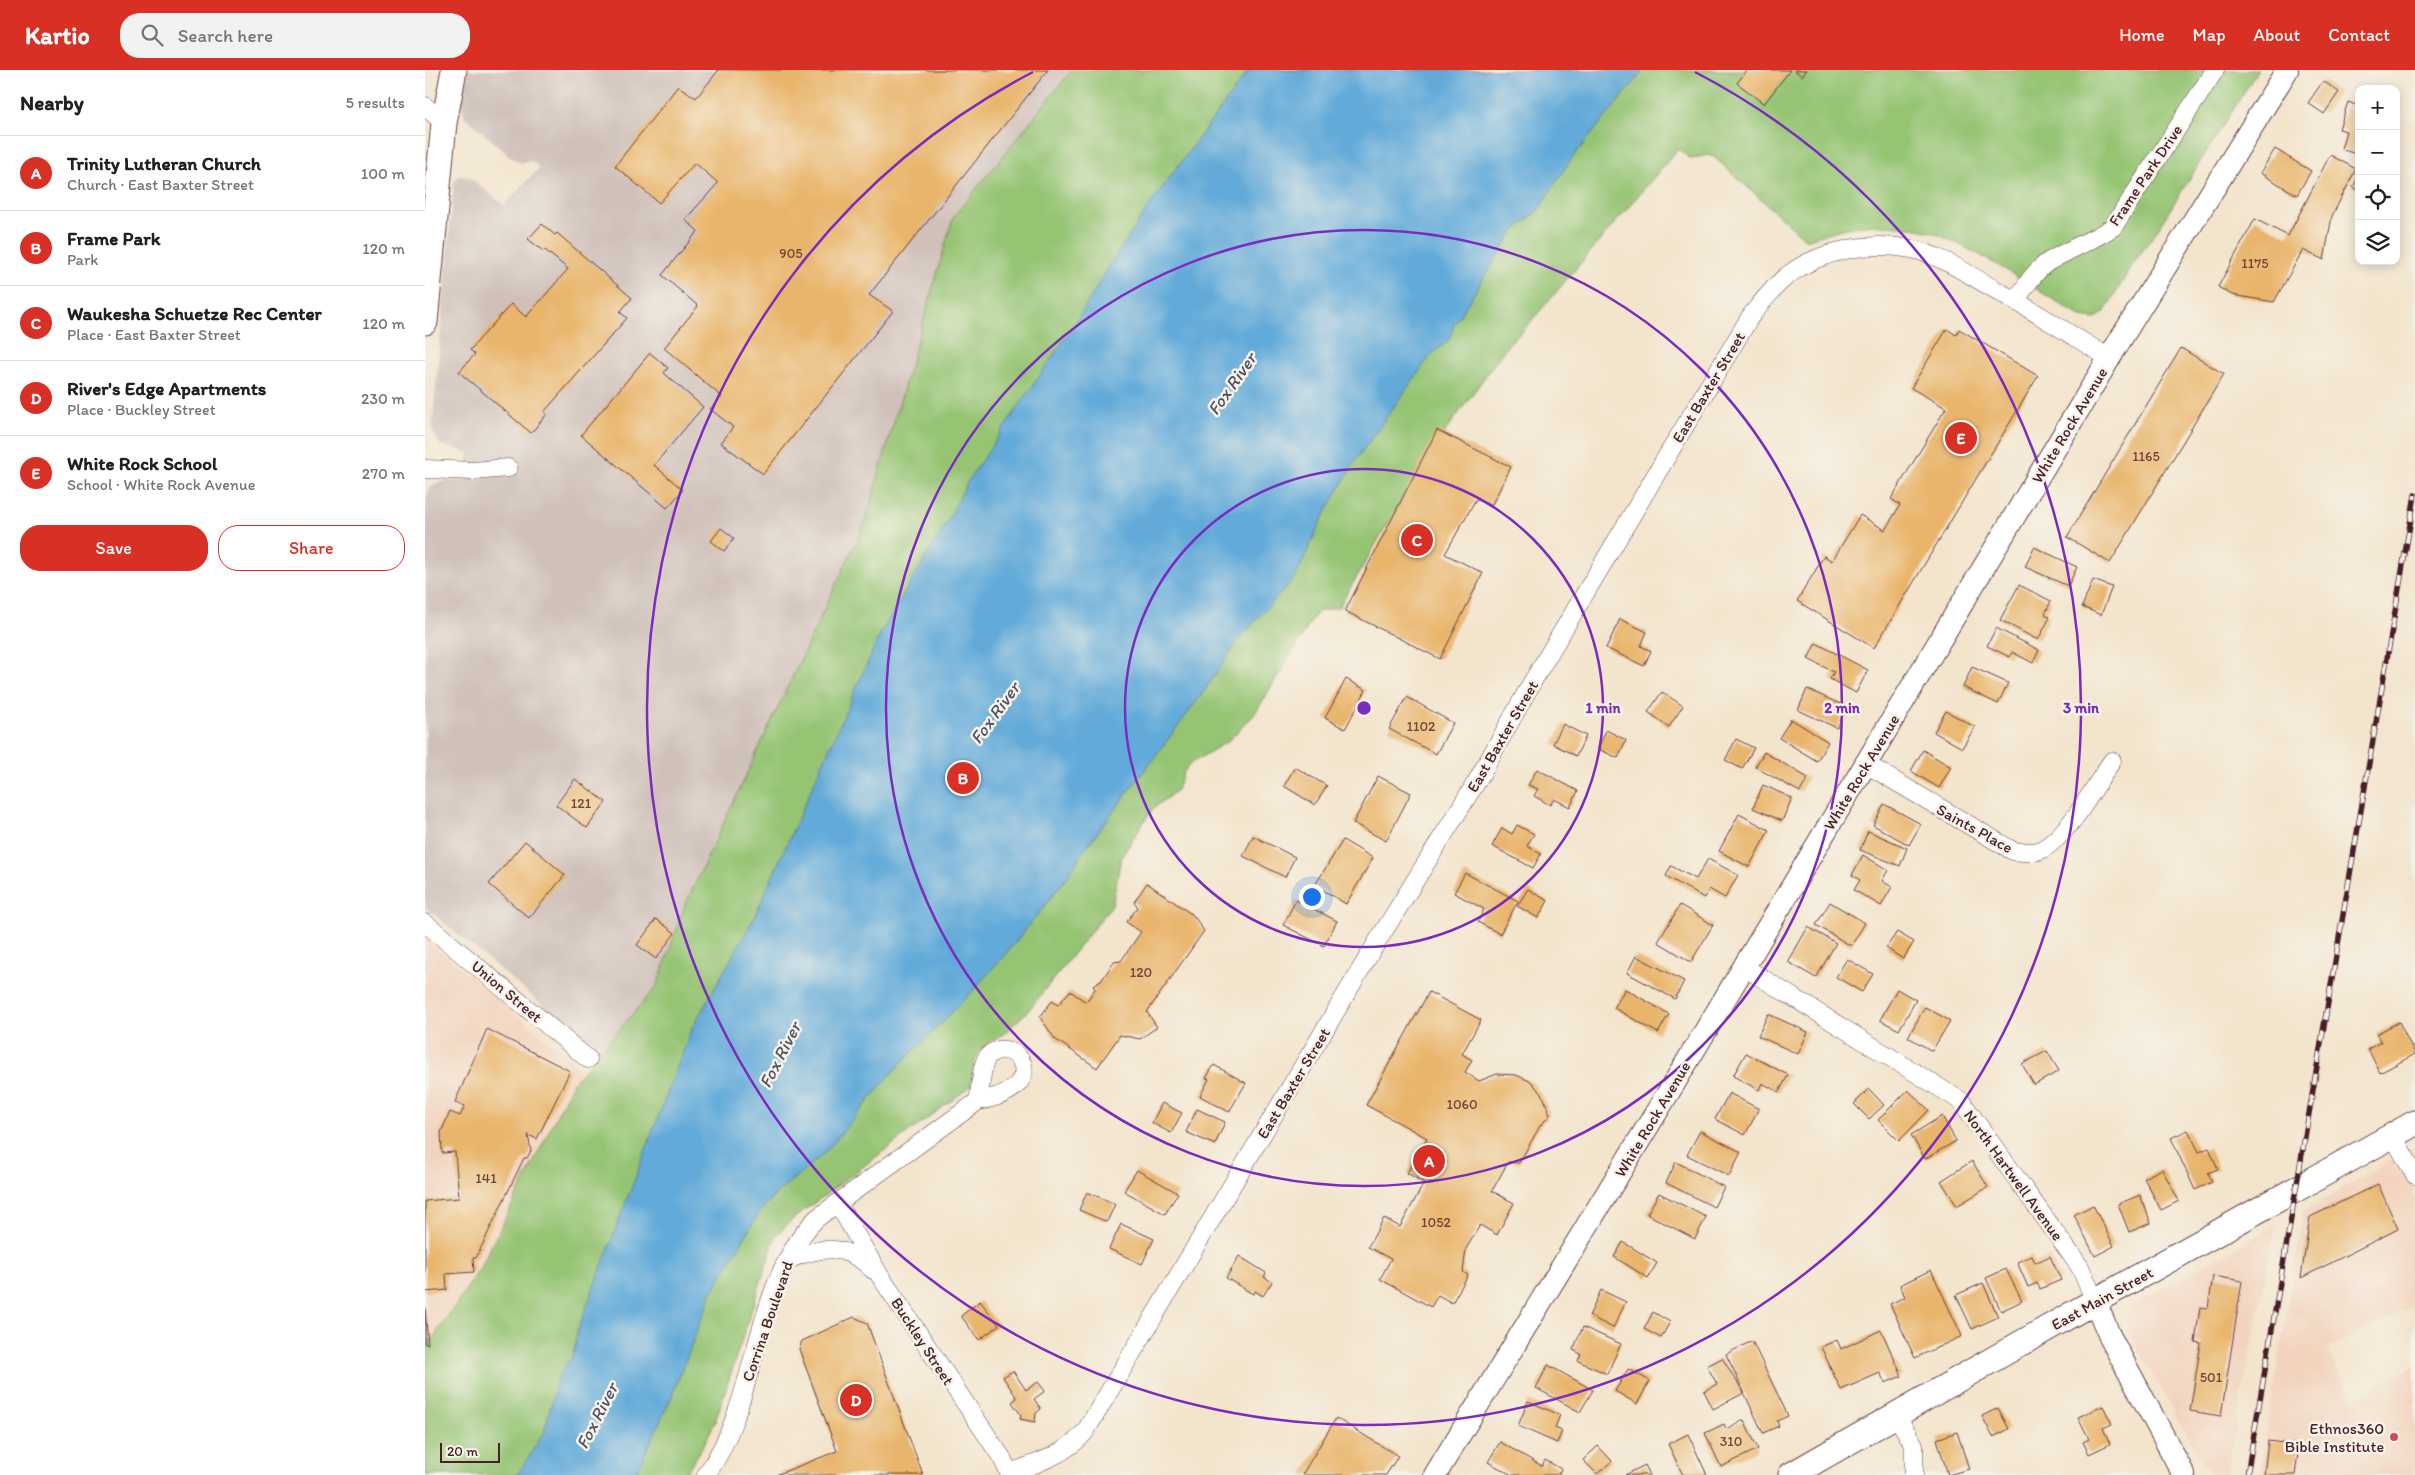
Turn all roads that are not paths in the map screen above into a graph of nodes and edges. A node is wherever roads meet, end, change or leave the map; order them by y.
1 (439, 70) edge
2 (454, 70) edge
3 (2215, 70) edge
4 (2287, 70) edge
5 (425, 106) edge
6 (444, 123) junction
7 (2015, 301) junction
8 (425, 322) edge
9 (2109, 358) junction
10 (508, 468) dead end
11 (425, 469) edge
12 (2112, 760) dead end
13 (1866, 764) junction
14 (425, 923) edge
15 (1744, 967) junction
16 (588, 1059) dead end
17 (978, 1101) dead end
18 (2415, 1123) edge
19 (2393, 1136) junction
20 (2415, 1175) edge
21 (838, 1204) junction
22 (787, 1260) junction
23 (880, 1276) junction
24 (2095, 1301) junction
25 (1896, 1415) junction
26 (1010, 1474) edge
27 (706, 1475) edge
28 (1435, 1475) edge
29 (1791, 1475) edge
30 (1914, 1475) edge
31 (2184, 1475) edge

1 - 6 main road
2 - 6 main road
3 - 7 street, Frame Park Drive
4 - 9 street, White Rock Avenue
5 - 6 street
6 - 8 main road
7 - 9 street, East Baxter Street
7 - 26 street, East Baxter Street
9 - 13 street, White Rock Avenue
10 - 11 street
12 - 13 street, Saints Place
13 - 15 street, White Rock Avenue
14 - 16 street, Union Street
15 - 24 street, North Hartwell Avenue
15 - 28 street, White Rock Avenue
17 - 21 street, Corrina Boulevard
18 - 19 main road, East Main Street
19 - 20 street
19 - 24 main road, East Main Street
21 - 22 street, Corrina Boulevard
21 - 23 street, Buckley Street
22 - 23 street
22 - 27 street, Corrina Boulevard
23 - 26 street, Buckley Street
24 - 25 main road, East Main Street
24 - 31 street, North Hartwell Avenue
25 - 29 main road, East Main Street
25 - 30 street

